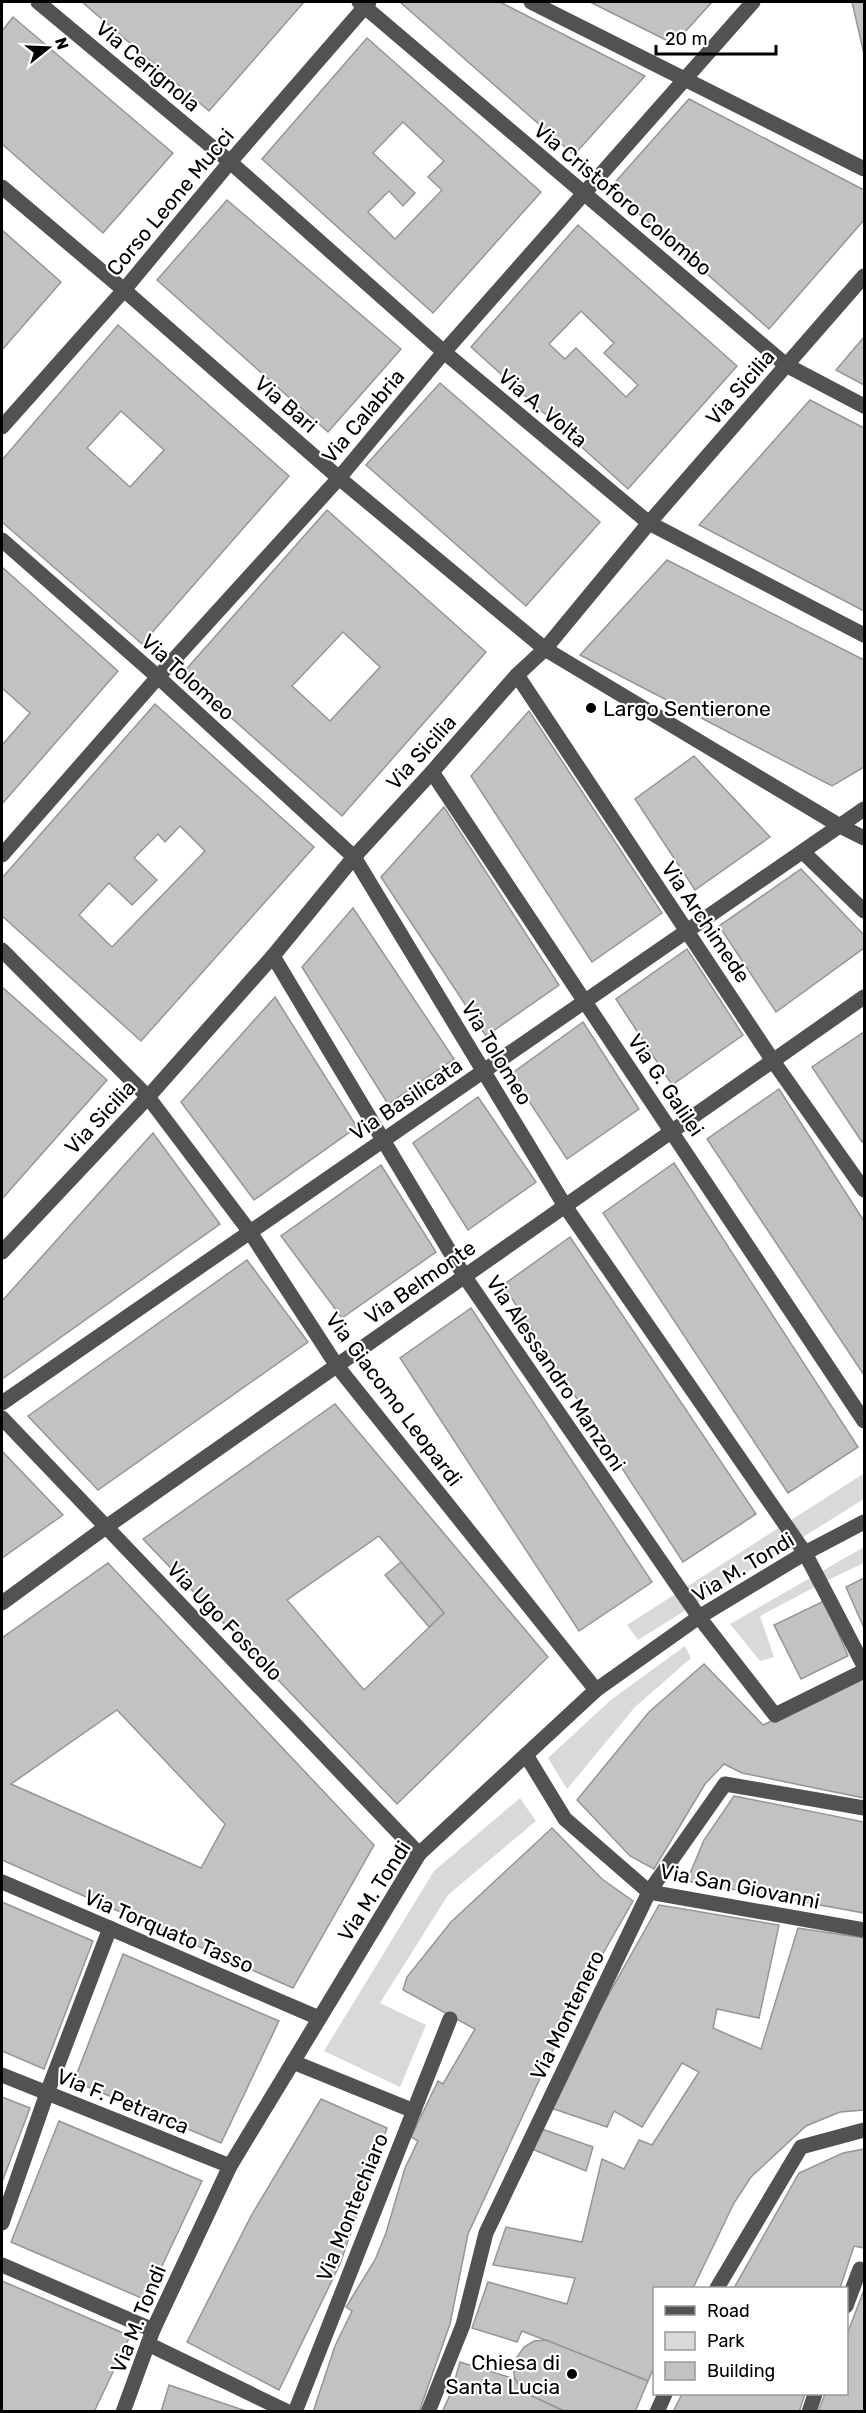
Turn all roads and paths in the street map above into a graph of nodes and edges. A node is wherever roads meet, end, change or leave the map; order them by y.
1 (38, 2) edge
2 (531, 2) edge
3 (753, 2) edge
4 (364, 3) edge
5 (684, 80) junction
6 (230, 162) junction
7 (864, 169) edge
8 (2, 187) edge
9 (584, 194) junction
10 (864, 276) edge
11 (124, 290) junction
12 (444, 352) junction
13 (786, 365) junction
14 (864, 406) edge
15 (2, 426) edge
16 (339, 478) junction
17 (649, 523) junction
18 (2, 540) edge
19 (864, 635) edge
20 (545, 649) junction
21 (517, 675) junction
22 (158, 677) junction
23 (432, 772) junction
24 (864, 809) edge
25 (840, 826) junction
26 (864, 838) edge
27 (803, 852) junction
28 (2, 855) edge
29 (354, 857) junction
30 (864, 911) edge
31 (687, 931) junction
32 (2, 950) edge
33 (273, 956) junction
34 (864, 997) edge
35 (585, 1002) junction
36 (773, 1061) junction
37 (484, 1071) junction
38 (148, 1097) junction
39 (672, 1131) junction
40 (383, 1140) junction
41 (858, 1168) edge
42 (864, 1191) edge
43 (565, 1206) junction
44 (250, 1232) junction
45 (2, 1252) edge
46 (465, 1276) junction
47 (338, 1366) junction
48 (2, 1403) edge
49 (2, 1418) edge
50 (864, 1421) edge
51 (864, 1522) edge
52 (106, 1527) junction
53 (805, 1554) junction
54 (2, 1604) edge
55 (699, 1617) junction
56 (864, 1669) edge
57 (596, 1690) junction
58 (526, 1755) junction
59 (864, 1808) edge
60 (419, 1854) junction
61 (2, 1882) edge
62 (649, 1892) junction
63 (110, 1928) junction
64 (864, 1930) edge
65 (319, 2018) junction
66 (450, 2019) dead end
67 (293, 2062) junction
68 (2, 2075) edge
69 (47, 2093) junction
70 (414, 2111) junction
71 (864, 2130) edge
72 (230, 2166) junction
73 (2, 2223) edge
74 (2, 2265) edge
75 (864, 2270) edge
76 (718, 2287) edge
77 (848, 2301) edge
78 (151, 2337) junction
79 (665, 2395) edge
80 (815, 2395) edge
81 (123, 2412) edge
82 (288, 2412) edge
83 (295, 2412) edge
84 (428, 2412) edge
85 (657, 2412) edge
86 (809, 2412) edge

1 - 6 street, Via Cerignola
2 - 5 street
3 - 5 street, Via Calabria
4 - 6 street, Corso Leone Mucci
4 - 9 street, Via Cristoforo Colombo
5 - 7 street
5 - 9 street, Via Calabria
6 - 11 street, Corso Leone Mucci
6 - 12 street, Via A. Volta
8 - 11 street, Via Bari
9 - 12 street, Via Calabria
9 - 13 street, Via Cristoforo Colombo
10 - 13 street, Via Sicilia
11 - 15 street, Corso Leone Mucci
11 - 16 street, Via Bari
12 - 16 street, Via Calabria
12 - 17 street, Via A. Volta
13 - 14 street, Via Cristoforo Colombo
13 - 17 street, Via Sicilia
16 - 20 street, Via Bari
16 - 22 street, Via Calabria
17 - 19 street, Via A. Volta
17 - 20 street, Via Sicilia
18 - 22 street, Via Tolomeo
20 - 21 street, Via Sicilia
20 - 25 street, Via Bari
21 - 23 street, Via Sicilia
21 - 31 street, Via Archimede
22 - 28 street, Via Calabria
22 - 29 street, Via Tolomeo
23 - 29 street, Via Sicilia
23 - 35 street, Via G. Galilei
24 - 25 street, Via Basilicata
25 - 26 street, Via Bari
25 - 27 street, Via Basilicata
27 - 30 street
27 - 31 street, Via Basilicata
29 - 33 street, Via Sicilia
29 - 37 street, Via Tolomeo
31 - 35 street, Via Basilicata
31 - 36 street, Via Archimede
32 - 38 street, Via Giacomo Leopardi
33 - 38 street, Via Sicilia
33 - 40 street, Via Alessandro Manzoni
34 - 36 street, Via Belmonte
35 - 37 street, Via Basilicata
35 - 39 street, Via G. Galilei
36 - 39 street, Via Belmonte
36 - 41 street, Via Archimede
37 - 40 street, Via Basilicata
37 - 43 street, Via Tolomeo
38 - 44 street, Via Giacomo Leopardi
38 - 45 street, Via Sicilia
39 - 43 street, Via Belmonte
39 - 50 street, Via G. Galilei
40 - 44 street, Via Basilicata
40 - 46 street, Via Alessandro Manzoni
41 - 42 street, Via Archimede
43 - 46 street, Via Belmonte
43 - 53 street, Via Tolomeo
44 - 47 street, Via Giacomo Leopardi
44 - 48 street, Via Basilicata
46 - 47 street, Via Belmonte
46 - 55 street, Via Alessandro Manzoni
47 - 52 street, Via Belmonte
47 - 57 street, Via Giacomo Leopardi
49 - 52 street, Via Ugo Foscolo
51 - 53 street, Via M. Tondi
52 - 54 street, Via Belmonte
52 - 60 street, Via Ugo Foscolo
53 - 55 street, Via M. Tondi
53 - 56 street, Via Tolomeo
55 - 56 street, Via Alessandro Manzoni
55 - 57 street, Via M. Tondi
57 - 58 street, Via M. Tondi
58 - 60 street, Via M. Tondi
58 - 62 street, Via San Giovanni
59 - 62 street, Via Montenero
60 - 65 street, Via M. Tondi
61 - 63 street, Via Torquato Tasso
62 - 64 street, Via San Giovanni
62 - 84 street, Via Montenero
63 - 65 street, Via Torquato Tasso
63 - 69 street
65 - 67 street, Via M. Tondi
66 - 70 street, Via Montechiaro
67 - 70 street
67 - 72 street, Via M. Tondi
68 - 69 street, Via F. Petrarca
69 - 72 street, Via F. Petrarca
69 - 73 street
70 - 83 street, Via Montechiaro
71 - 76 street
72 - 78 street, Via M. Tondi
74 - 78 street
75 - 77 street
78 - 81 street, Via M. Tondi
78 - 82 street
79 - 85 street
80 - 86 street

